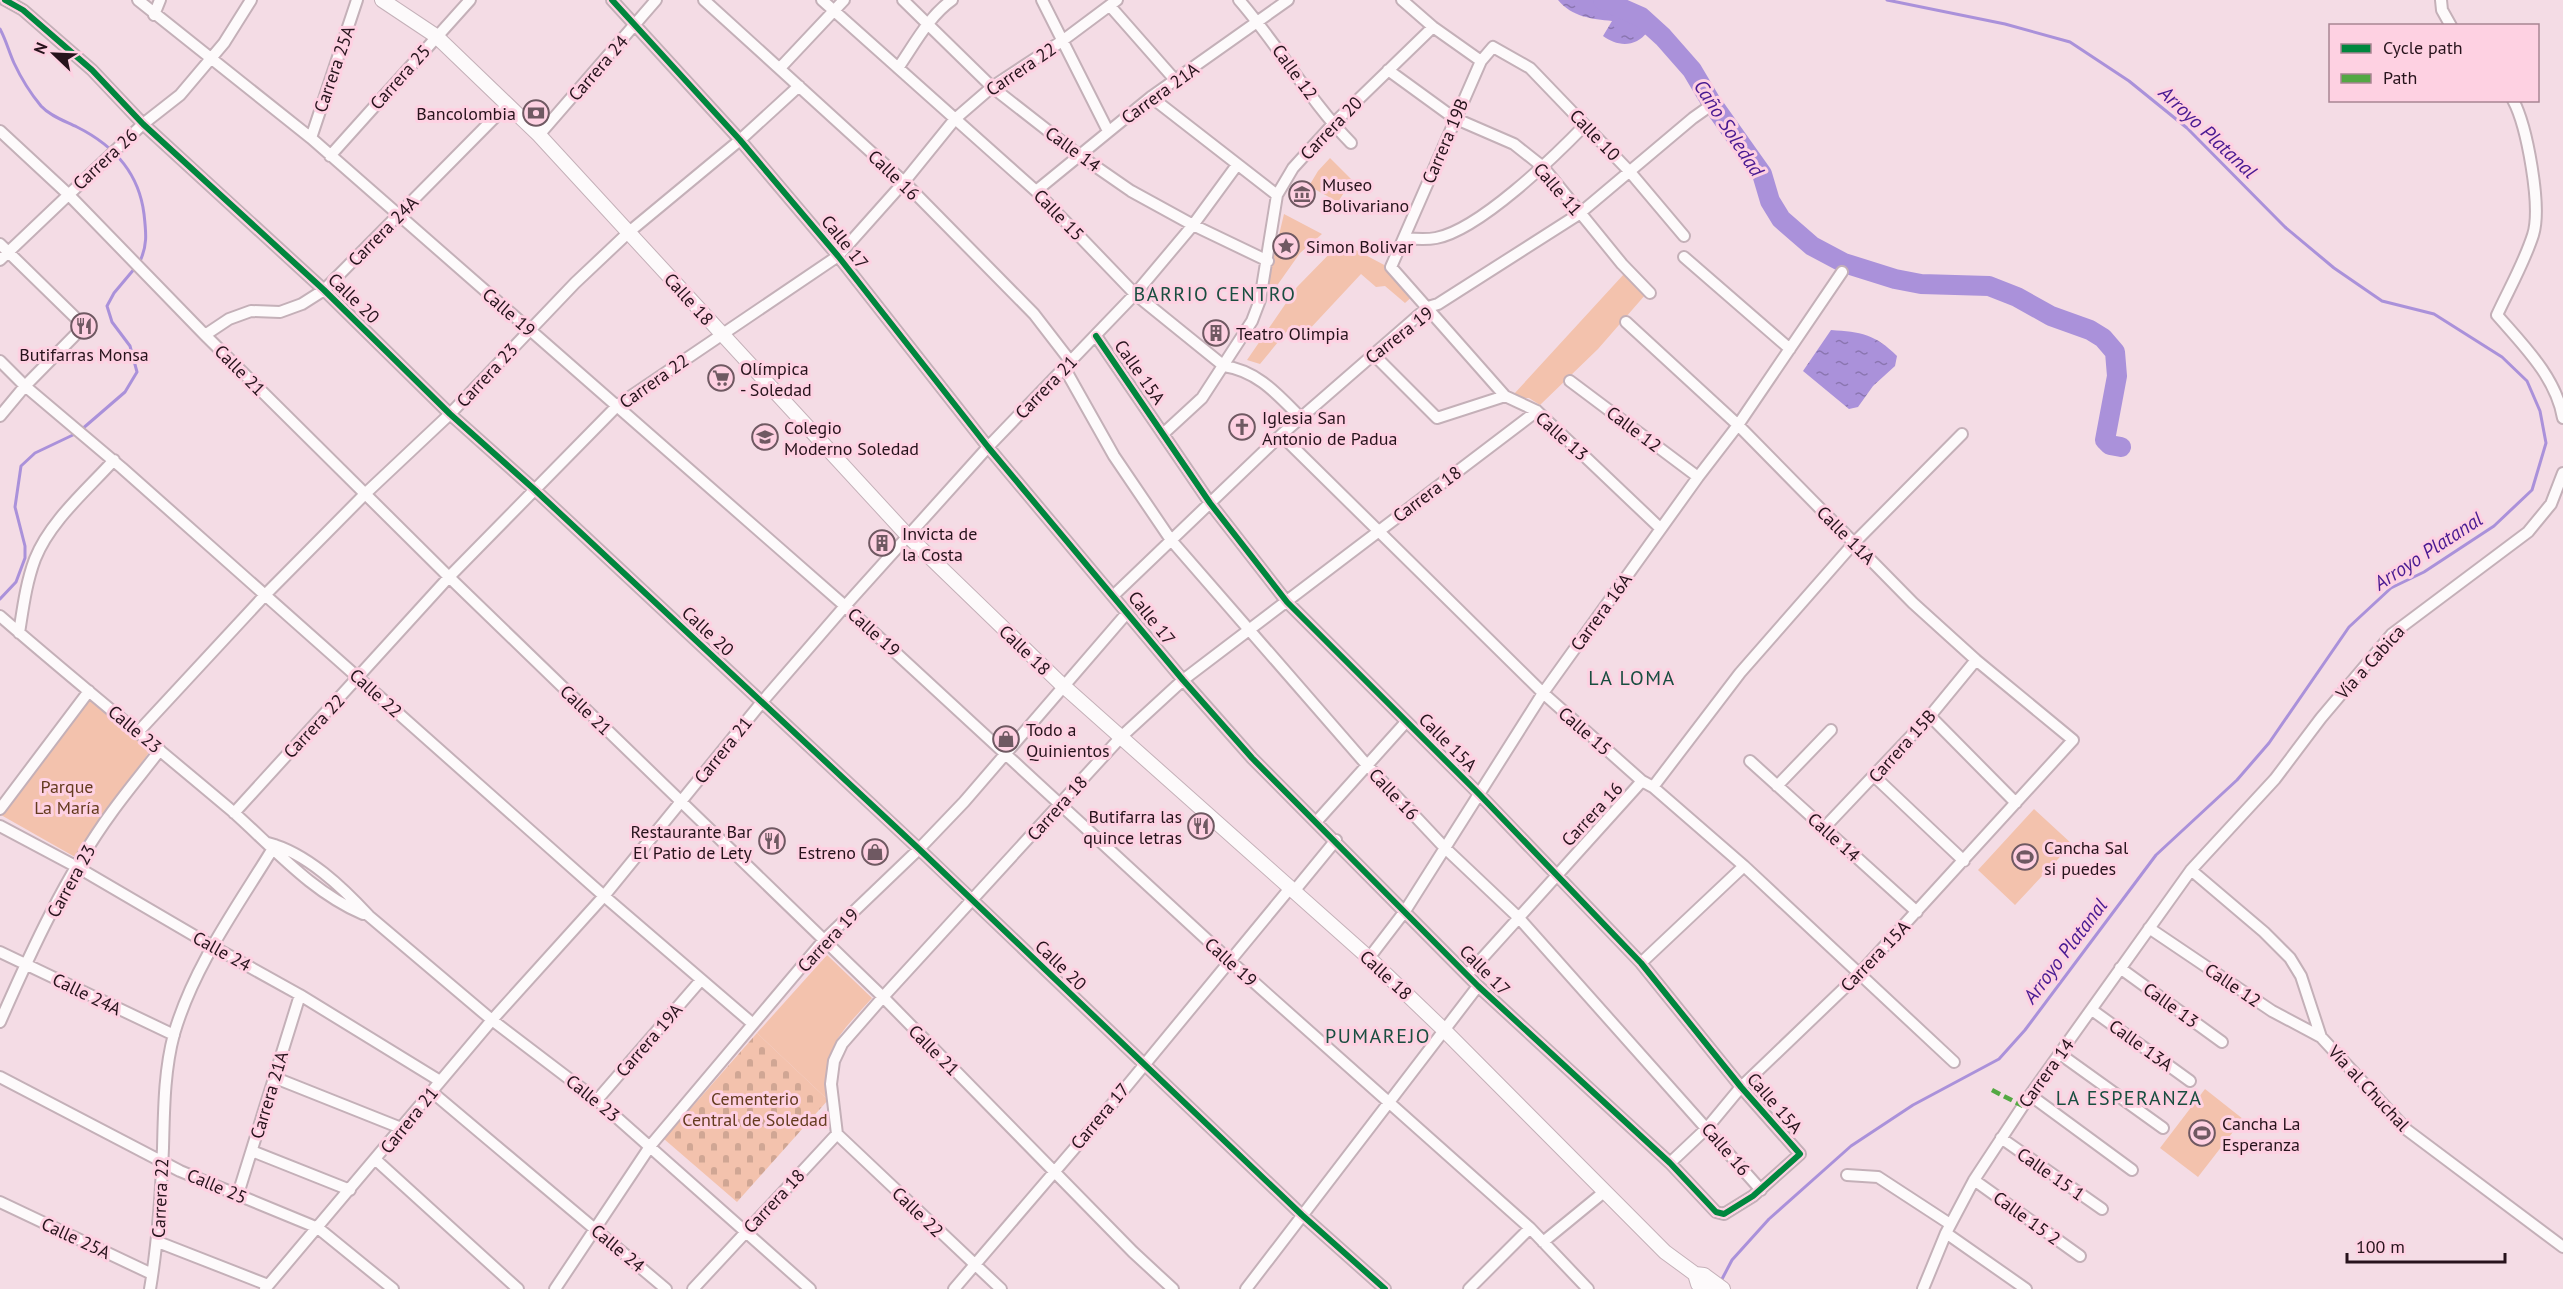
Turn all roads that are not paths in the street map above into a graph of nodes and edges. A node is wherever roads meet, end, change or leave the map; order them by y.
1 (5, 0) edge
2 (138, 0) edge
3 (160, 0) edge
4 (251, 0) edge
5 (357, 0) edge
6 (382, 0) edge
7 (470, 0) edge
8 (612, 0) edge
9 (656, 0) edge
10 (704, 0) edge
11 (822, 0) edge
12 (844, 0) edge
13 (903, 0) edge
14 (952, 0) edge
15 (1042, 0) edge
16 (1239, 0) edge
17 (1288, 0) edge
18 (1402, 0) edge
19 (2441, 0) edge
20 (1113, 3) edge
21 (833, 10) junction
22 (154, 15) junction
23 (1258, 22) junction
24 (928, 24) junction
25 (2450, 24) edge
26 (636, 25) junction
27 (1433, 27) junction
28 (436, 36) junction
29 (1062, 41) junction
30 (1493, 48) joint
31 (210, 60) junction
32 (1481, 61) junction
33 (898, 68) junction
34 (780, 69) junction
35 (1388, 70) junction
36 (1176, 81) junction
37 (799, 86) junction
38 (992, 87) junction
39 (1151, 97) junction
40 (2513, 102) edge
41 (508, 104) junction
42 (1710, 106) dead end
43 (1454, 118) junction
44 (955, 119) junction
45 (143, 124) junction
46 (1333, 124) junction
47 (1585, 125) junction
48 (0, 131) edge
49 (1108, 131) junction
50 (539, 135) junction
51 (311, 138) junction
52 (740, 140) junction
53 (1351, 143) dead end
54 (1079, 155) junction
55 (330, 156) junction
56 (1237, 165) junction
57 (1544, 167) junction
58 (1630, 172) junction
59 (904, 183) junction
60 (1036, 191) junction
61 (68, 194) junction
62 (1277, 195) junction
63 (1580, 214) junction
64 (398, 216) junction
65 (1193, 225) junction
66 (629, 232) junction
67 (1684, 236) dead end
68 (1404, 238) junction
69 (3, 252) edge
70 (838, 256) junction
71 (1684, 257) dead end
72 (1268, 261) junction
73 (1391, 267) joint
74 (1842, 272) dead end
75 (324, 290) junction
76 (1650, 293) dead end
77 (1135, 294) junction
78 (1428, 307) junction
79 (1626, 322) dead end
80 (529, 330) junction
81 (721, 334) junction
82 (205, 335) junction
83 (1096, 336) junction
84 (1790, 349) junction
85 (1373, 354) junction
86 (0, 361) edge
87 (1068, 365) junction
88 (1224, 366) junction
89 (1570, 381) dead end
90 (26, 386) junction
91 (1505, 396) junction
92 (618, 405) junction
93 (1537, 411) junction
94 (450, 414) junction
95 (0, 416) edge
96 (1301, 418) junction
97 (2563, 418) edge
98 (1738, 425) junction
99 (1164, 434) junction
100 (1962, 434) dead end
101 (1281, 435) junction
102 (988, 447) junction
103 (114, 460) junction
104 (2563, 473) edge
105 (1698, 477) junction
106 (535, 490) junction
107 (366, 493) junction
108 (1210, 503) junction
109 (1660, 528) junction
110 (1378, 531) junction
111 (908, 536) junction
112 (1171, 540) junction
113 (1854, 543) junction
114 (449, 577) junction
115 (266, 594) junction
116 (1114, 595) junction
117 (1287, 602) junction
118 (845, 606) junction
119 (1127, 613) junction
120 (0, 616) edge
121 (15, 629) junction
122 (1251, 630) junction
123 (1976, 660) junction
124 (359, 678) junction
125 (1183, 680) junction
126 (1063, 686) junction
127 (89, 691) junction
128 (1542, 693) junction
129 (762, 702) junction
130 (1930, 716) junction
131 (1406, 722) junction
132 (1831, 730) dead end
133 (139, 731) junction
134 (1121, 736) junction
135 (2073, 740) joint
136 (160, 750) junction
137 (1007, 753) junction
138 (1750, 761) dead end
139 (1366, 764) junction
140 (1875, 777) junction
141 (1642, 782) junction
142 (1777, 786) junction
143 (1653, 787) junction
144 (1479, 794) junction
145 (680, 802) junction
146 (2016, 803) junction
147 (1061, 805) junction
148 (0, 809) edge
149 (234, 813) junction
150 (1317, 821) junction
151 (0, 826) edge
152 (1824, 828) junction
153 (1336, 840) junction
154 (272, 845) junction
155 (1445, 848) junction
156 (919, 849) junction
157 (1964, 861) junction
158 (1744, 866) junction
159 (77, 867) junction
160 (2191, 870) junction
161 (1556, 874) junction
162 (1293, 889) junction
163 (604, 896) junction
164 (972, 901) junction
165 (1405, 910) junction
166 (1917, 912) junction
167 (1518, 917) junction
168 (2149, 928) junction
169 (824, 940) junction
170 (212, 946) junction
171 (0, 952) edge
172 (1369, 958) junction
173 (1229, 960) junction
174 (1641, 963) junction
175 (25, 964) junction
176 (2120, 968) junction
177 (1860, 973) junction
178 (1468, 975) junction
179 (701, 980) junction
180 (1478, 986) junction
181 (300, 995) junction
182 (883, 997) junction
183 (2092, 1010) junction
184 (492, 1020) junction
185 (0, 1022) edge
186 (753, 1024) junction
187 (1444, 1030) junction
188 (174, 1035) junction
189 (2321, 1037) junction
190 (2222, 1042) dead end
191 (2060, 1054) junction
192 (1954, 1062) dead end
193 (1143, 1065) junction
194 (0, 1077) edge
195 (273, 1077) junction
196 (440, 1081) junction
197 (2190, 1081) dead end
198 (1741, 1087) junction
199 (432, 1092) junction
200 (2030, 1095) junction
201 (597, 1100) junction
202 (1387, 1102) junction
203 (401, 1128) junction
204 (1707, 1128) junction
205 (2163, 1128) dead end
206 (837, 1134) junction
207 (2001, 1138) junction
208 (651, 1145) junction
209 (252, 1151) junction
210 (376, 1160) junction
211 (162, 1161) junction
212 (1671, 1163) junction
213 (2132, 1170) dead end
214 (1054, 1171) junction
215 (1847, 1175) dead end
216 (1974, 1180) junction
217 (1761, 1190) junction
218 (351, 1191) junction
219 (1604, 1192) junction
220 (238, 1194) junction
221 (0, 1202) edge
222 (2102, 1209) dead end
223 (1302, 1215) junction
224 (318, 1228) junction
225 (594, 1228) junction
226 (1530, 1228) junction
227 (1948, 1228) junction
228 (746, 1230) junction
229 (158, 1242) junction
230 (1543, 1242) junction
231 (2563, 1247) edge
232 (2080, 1256) dead end
233 (974, 1266) junction
234 (152, 1274) junction
235 (1701, 1280) edge
236 (267, 1287) edge
237 (150, 1289) edge
238 (393, 1289) edge
239 (518, 1289) edge
240 (555, 1289) edge
241 (666, 1289) edge
242 (693, 1289) edge
243 (810, 1289) edge
244 (954, 1289) edge
245 (1001, 1289) edge
246 (1173, 1289) edge
247 (1246, 1289) edge
248 (1385, 1289) edge
249 (1469, 1289) edge
250 (1588, 1289) edge
251 (1723, 1289) edge
252 (1923, 1289) edge
253 (2026, 1289) edge

1 - 45 street, Calle 20
2 - 22 street, Calle 19
3 - 22 street
4 - 31 street, Carrera 26
5 - 51 street, Carrera 25A
6 - 28 main road, Calle 18
7 - 28 street, Carrera 25
8 - 26 street, Calle 17
9 - 26 street, Carrera 24
10 - 34 street, Calle 16
11 - 21 street, Calle 15
12 - 21 street
13 - 24 street, Calle 14
14 - 24 street
15 - 29 street
16 - 23 street, Calle 12
17 - 23 street, Carrera 21A
18 - 27 street
19 - 25 street
20 - 29 street, Carrera 22
20 - 36 street
21 - 33 street, Calle 15
21 - 34 street
22 - 31 street, Calle 19
23 - 36 street, Carrera 21A
23 - 46 street, Calle 12
24 - 33 street
24 - 38 street, Calle 14
26 - 50 street, Carrera 24
26 - 52 street, Calle 17
27 - 32 street
27 - 35 street, Carrera 20
28 - 41 main road, Calle 18
28 - 55 street, Carrera 25
29 - 38 street, Carrera 22
29 - 49 street
30 - 32 street, Carrera 19B
30 - 47 street, Calle 10
31 - 45 street, Carrera 26
31 - 51 street, Calle 19
32 - 43 street, Carrera 19B
33 - 44 street, Calle 15
34 - 37 street, Calle 16
35 - 43 street, Calle 11
35 - 46 street, Carrera 20
36 - 39 street, Carrera 21A
37 - 52 street, Carrera 23
37 - 59 street, Calle 16
38 - 44 street, Carrera 22
38 - 54 street, Calle 14
39 - 49 street, Carrera 21A
39 - 56 street
40 - 97 street
41 - 50 main road, Calle 18
41 - 64 street, Carrera 24A
42 - 58 street, Carrera 19
43 - 57 street, Calle 11
43 - 68 street, Carrera 19B
44 - 59 street, Carrera 22
44 - 60 street, Calle 15
45 - 61 street, Carrera 26
45 - 75 street, Calle 20
46 - 53 street, Calle 12
46 - 62 street, Carrera 20
47 - 57 street
47 - 58 street, Calle 10
48 - 61 street, Calle 21
49 - 54 street, Carrera 21A
50 - 66 main road, Calle 18
51 - 55 street, Calle 19
52 - 66 street, Carrera 23
52 - 70 street, Calle 17
54 - 60 street, Carrera 21A
54 - 65 street, Calle 14
55 - 64 street, Calle 19
56 - 62 street
56 - 65 street, Carrera 21
57 - 63 street, Calle 11
57 - 68 street
58 - 63 street, Carrera 19
58 - 67 street, Calle 10
59 - 70 street, Carrera 22
59 - 87 street, Calle 16
60 - 77 street, Calle 15
61 - 69 street, Carrera 26
61 - 82 street, Calle 21
62 - 72 street, Carrera 20
63 - 76 street, Calle 11
63 - 78 street, Carrera 19
64 - 75 street, Carrera 24A
64 - 80 street, Calle 19
65 - 72 street, Calle 14
65 - 77 street, Carrera 21
66 - 80 street, Carrera 23
66 - 81 main road, Calle 18
68 - 73 street, Carrera 19B
69 - 90 street
70 - 81 street, Carrera 22
70 - 102 street, Calle 17
71 - 84 street
72 - 88 street, Carrera 20
73 - 78 street, Calle 13
74 - 84 street, Carrera 16A
75 - 82 street, Carrera 24A
75 - 94 street, Calle 20
77 - 83 street, Carrera 21
77 - 88 street, Calle 15
78 - 85 street, Carrera 19
78 - 91 street, Calle 13
79 - 98 street, Calle 11A
80 - 92 street, Calle 19
80 - 94 street, Carrera 23
81 - 92 street, Carrera 22
81 - 111 main road, Calle 18
82 - 107 street, Calle 21
83 - 87 street, Carrera 21
83 - 99 street, Calle 15A
84 - 98 street, Carrera 16A
85 - 91 street
85 - 96 street, Carrera 19
86 - 90 street, Calle 22
87 - 102 street, Carrera 21
87 - 112 street, Calle 16
88 - 96 street, Calle 15
88 - 99 street, Carrera 20
89 - 105 street, Calle 12
90 - 95 street
90 - 103 street, Calle 22
91 - 93 street, Calle 13
92 - 106 street, Carrera 22
92 - 118 street, Calle 19
93 - 109 street, Calle 13
93 - 110 street, Carrera 18
94 - 106 street, Calle 20
94 - 107 street, Carrera 23
96 - 101 street, Carrera 19
98 - 105 street, Carrera 16A
98 - 113 street, Calle 11A
99 - 108 street, Calle 15A
100 - 113 street, Carrera 16
101 - 108 street, Carrera 19
101 - 110 street, Calle 15
102 - 111 street, Carrera 21
102 - 116 street, Calle 17
103 - 115 street, Calle 22
103 - 121 street
104 - 160 street, Vía a Cabica
105 - 109 street, Carrera 16A
106 - 114 street, Carrera 22
106 - 129 street, Calle 20
107 - 114 street, Calle 21
107 - 115 street, Carrera 23
108 - 112 street, Carrera 19
108 - 117 street, Calle 15A
109 - 128 street, Carrera 16A
110 - 117 street, Carrera 18
110 - 128 street, Calle 15
111 - 118 street, Carrera 21
111 - 126 main road, Calle 18
112 - 116 street, Carrera 19
112 - 122 street, Calle 16
113 - 123 street, Calle 11A
113 - 143 street, Carrera 16
114 - 124 street, Carrera 22
114 - 145 street, Calle 21
115 - 124 street, Calle 22
115 - 133 street, Carrera 23
116 - 119 street, Calle 17
117 - 122 street, Carrera 18
117 - 131 street, Calle 15A
118 - 129 street, Carrera 21
118 - 137 street, Calle 19
119 - 125 street, Calle 17
119 - 126 street, Carrera 19
120 - 121 street, Calle 23
121 - 127 street, Calle 23
122 - 125 street, Carrera 18
122 - 139 street, Calle 16
123 - 130 street, Carrera 15B
123 - 135 street, Calle 11A
124 - 149 street, Carrera 22
124 - 163 street, Calle 22
125 - 134 street, Carrera 18
125 - 150 street, Calle 17
126 - 134 main road, Calle 18
126 - 137 street, Carrera 19
127 - 133 street, Calle 23
127 - 148 street
128 - 141 street, Calle 15
128 - 144 street, Carrera 16A
129 - 145 street, Carrera 21
129 - 156 street, Calle 20
130 - 140 street, Carrera 15B
130 - 146 street
131 - 139 street
131 - 144 street, Calle 15A
132 - 142 street
133 - 136 street, Calle 23
134 - 147 street, Carrera 18
134 - 162 main road, Calle 18
135 - 146 street, Carrera 15A
136 - 149 street, Calle 23
136 - 159 street, Carrera 23
137 - 147 street, Calle 19
137 - 156 street, Carrera 19
138 - 142 street, Calle 14
139 - 150 street
139 - 155 street, Calle 16
140 - 152 street, Carrera 15B
140 - 157 street
141 - 143 street, Calle 15
141 - 161 street, Carrera 16
142 - 152 street, Calle 14
143 - 158 street, Calle 15
144 - 155 street, Carrera 16A
144 - 161 street, Calle 15A
145 - 163 street, Carrera 21
145 - 169 street, Calle 21
146 - 157 street, Carrera 15A
147 - 164 street, Carrera 18
147 - 173 street, Calle 19
149 - 154 street, Calle 23
150 - 153 street, Calle 17
151 - 159 street, Calle 24
152 - 166 street, Calle 14
153 - 162 street, Carrera 17
153 - 165 street, Calle 17
154 - 170 street, Carrera 22
154 - 184 street, Calle 23
155 - 165 street, Carrera 16A
155 - 167 street, Calle 16
156 - 164 street, Calle 20
156 - 169 street, Carrera 19
157 - 166 street, Carrera 15A
158 - 174 street
158 - 177 street, Calle 15
159 - 170 street, Calle 24
159 - 175 street, Carrera 23
160 - 168 street, Carrera 14
160 - 189 street, Vía al Chuchal
161 - 167 street, Carrera 16
161 - 174 street, Calle 15A
162 - 172 main road, Calle 18
162 - 173 street, Carrera 17
163 - 179 street, Calle 22
163 - 184 street, Carrera 21
164 - 182 street, Carrera 18
164 - 193 street, Calle 20
165 - 172 street, Carrera 16A
165 - 178 street, Calle 17
166 - 177 street, Carrera 15A
167 - 178 street, Carrera 16
167 - 204 street, Calle 16
168 - 176 street, Carrera 14
168 - 189 street, Calle 12
169 - 182 street, Calle 21
169 - 186 street, Carrera 19
170 - 181 street, Calle 24
170 - 188 street, Carrera 22
171 - 175 street, Calle 24A
172 - 187 main road, Calle 18
173 - 193 street, Carrera 17
173 - 202 street, Calle 19
174 - 198 street, Calle 15A
175 - 185 street, Carrera 23
175 - 188 street, Calle 24A
176 - 183 street, Carrera 14
176 - 190 street, Calle 13
177 - 192 street, Calle 15
177 - 198 street, Carrera 15A
178 - 180 street, Calle 17
179 - 186 street, Calle 22
179 - 201 street, Carrera 19A
180 - 187 street
180 - 212 street, Calle 17
181 - 195 street, Carrera 21A
181 - 196 street, Calle 24
182 - 206 street, Carrera 18
182 - 214 street, Calle 21
183 - 191 street, Carrera 14
183 - 197 street, Calle 13A
184 - 196 street, Carrera 21
184 - 201 street, Calle 23
186 - 208 street, Carrera 19
187 - 202 street
187 - 219 main road, Calle 18
188 - 211 street, Carrera 22
189 - 231 street, Vía al Chuchal
191 - 200 street, Carrera 14
191 - 205 street
193 - 214 street, Carrera 17
193 - 223 street, Calle 20
194 - 211 street, Calle 25
195 - 203 street
195 - 209 street, Carrera 21A
196 - 199 street, Carrera 21
198 - 204 street, Carrera 15A
198 - 217 street, Calle 15A
199 - 203 street, Carrera 21
199 - 225 street, Calle 24
200 - 207 street, Carrera 14
200 - 213 street
201 - 208 street, Calle 23
202 - 223 street
202 - 226 street, Calle 19
203 - 210 street, Carrera 21
204 - 212 street, Carrera 15A
204 - 217 street, Calle 16
206 - 228 street, Carrera 18
206 - 233 street, Calle 22
207 - 216 street, Carrera 14
207 - 222 street, Calle 15 1
208 - 225 street, Carrera 19
208 - 228 street, Calle 23
209 - 218 street
209 - 220 street, Carrera 21A
210 - 218 street, Carrera 21
210 - 239 street
211 - 220 street, Calle 25
211 - 229 street, Carrera 22
212 - 217 street, Calle 17
214 - 233 street, Carrera 17
214 - 246 street, Calle 21
215 - 227 street
216 - 227 street, Carrera 14
216 - 232 street, Calle 15 2
218 - 224 street, Carrera 21
219 - 230 street
219 - 235 main road, Calle 18
220 - 224 street, Calle 25
221 - 234 street, Calle 25A
223 - 247 street
223 - 248 street, Calle 20
224 - 236 street, Carrera 21
224 - 238 street, Calle 25
225 - 240 street, Carrera 19
225 - 241 street, Calle 24
226 - 230 street, Calle 19
226 - 249 street
227 - 252 street, Carrera 14
227 - 253 street
228 - 242 street, Carrera 18
228 - 243 street, Calle 23
229 - 234 street, Carrera 22
229 - 236 street
230 - 250 street, Calle 19
233 - 244 street, Carrera 17
233 - 245 street, Calle 22
234 - 237 street, Carrera 22
235 - 251 main road, Calle 18

